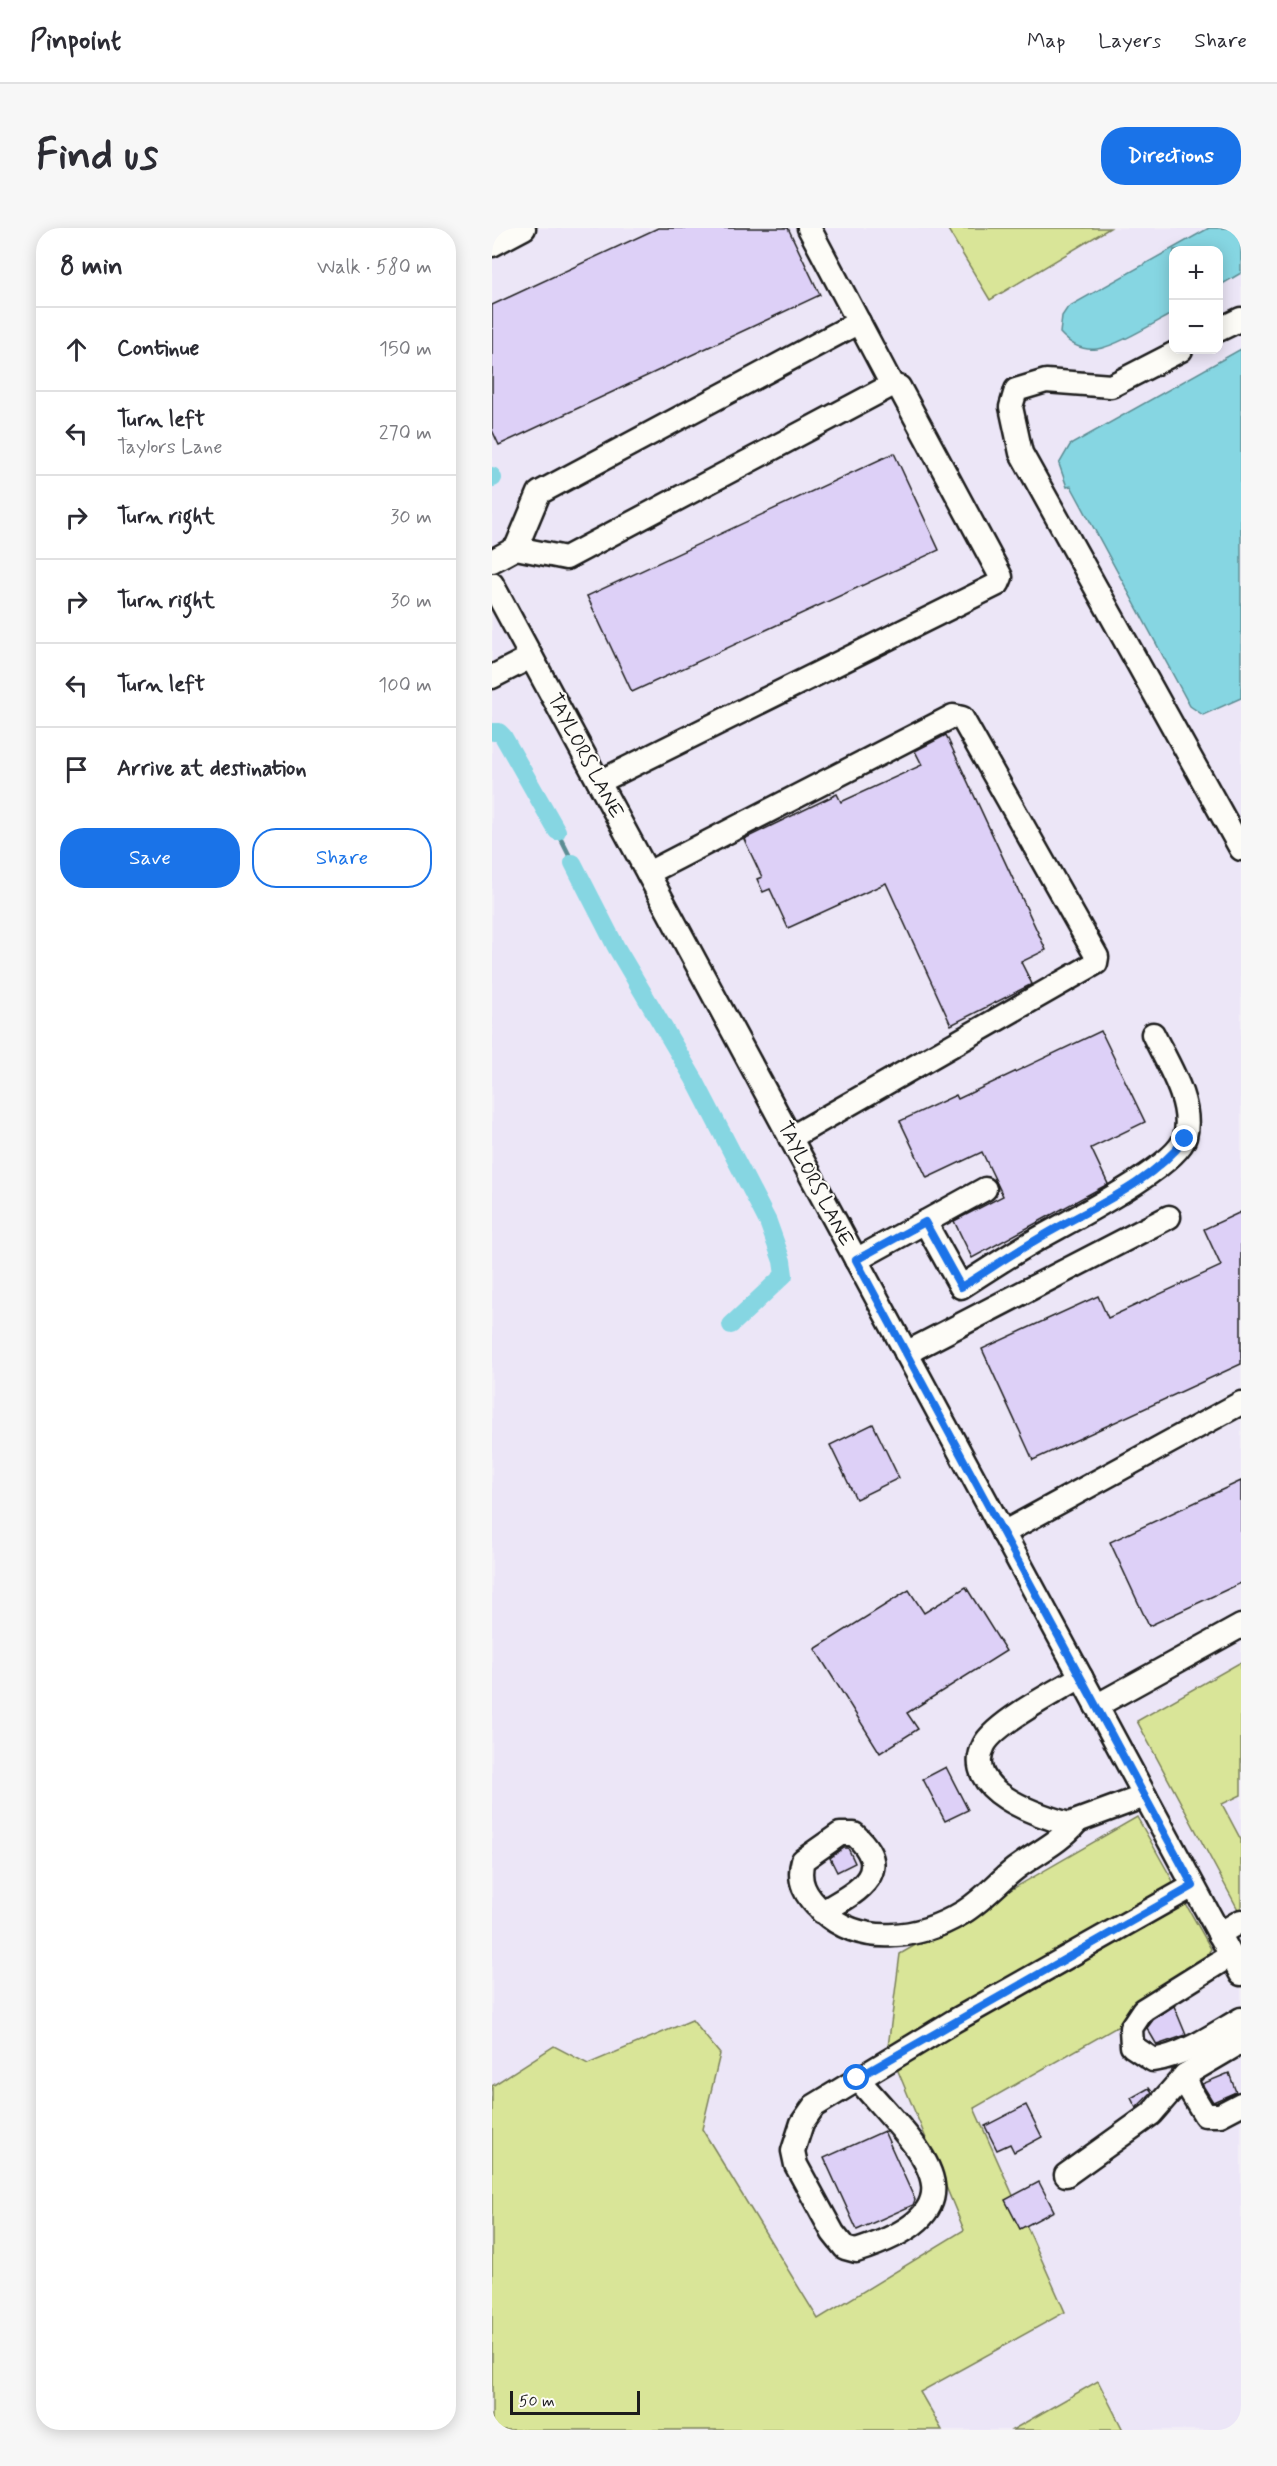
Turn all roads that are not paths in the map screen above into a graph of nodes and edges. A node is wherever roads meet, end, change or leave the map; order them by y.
1 (524, 228) edge
2 (809, 228) edge
3 (492, 245) edge
4 (1241, 319) edge
5 (859, 322) junction
6 (1223, 328) edge
7 (1173, 354) edge
8 (892, 385) junction
9 (516, 548) junction
10 (492, 561) edge
11 (492, 584) edge
12 (531, 657) junction
13 (492, 677) edge
14 (599, 782) junction
15 (1241, 849) edge
16 (648, 873) junction
17 (1153, 1034) dead end
18 (790, 1138) junction
19 (985, 1189) dead end
20 (1169, 1217) dead end
21 (925, 1222) junction
22 (856, 1260) junction
23 (906, 1353) junction
24 (1241, 1403) edge
25 (1004, 1533) junction
26 (1241, 1626) edge
27 (1081, 1677) junction
28 (1096, 1706) junction
29 (1145, 1796) junction
30 (1076, 1823) junction
31 (1193, 1886) junction
32 (822, 1912) dead end
33 (1241, 1921) edge
34 (1219, 1934) junction
35 (1236, 1965) edge
36 (1232, 2024) edge
37 (1241, 2042) edge
38 (1185, 2075) junction
39 (853, 2080) junction
40 (1241, 2103) edge
41 (1066, 2175) dead end

1 - 3 street
2 - 5 street
4 - 6 street
5 - 8 street
5 - 9 street
7 - 15 street
8 - 9 street
8 - 14 street
9 - 10 street
11 - 12 street, TAYLORS LANE
12 - 13 street
12 - 14 street, TAYLORS LANE
14 - 16 street, TAYLORS LANE
16 - 18 street, TAYLORS LANE
16 - 18 street
17 - 21 street
18 - 22 street, TAYLORS LANE
19 - 21 street
20 - 23 street
21 - 22 street
22 - 23 street, TAYLORS LANE
23 - 25 street, TAYLORS LANE
24 - 25 street
25 - 27 street, TAYLORS LANE
26 - 28 street
27 - 28 street, TAYLORS LANE
27 - 30 street
28 - 29 street, TAYLORS LANE
29 - 30 street
29 - 31 street, TAYLORS LANE
30 - 32 street
31 - 34 street, TAYLORS LANE
31 - 39 street
33 - 34 street
34 - 35 street, TAYLORS LANE
35 - 36 street
37 - 38 street
38 - 40 street
38 - 41 street
39 - 39 street

